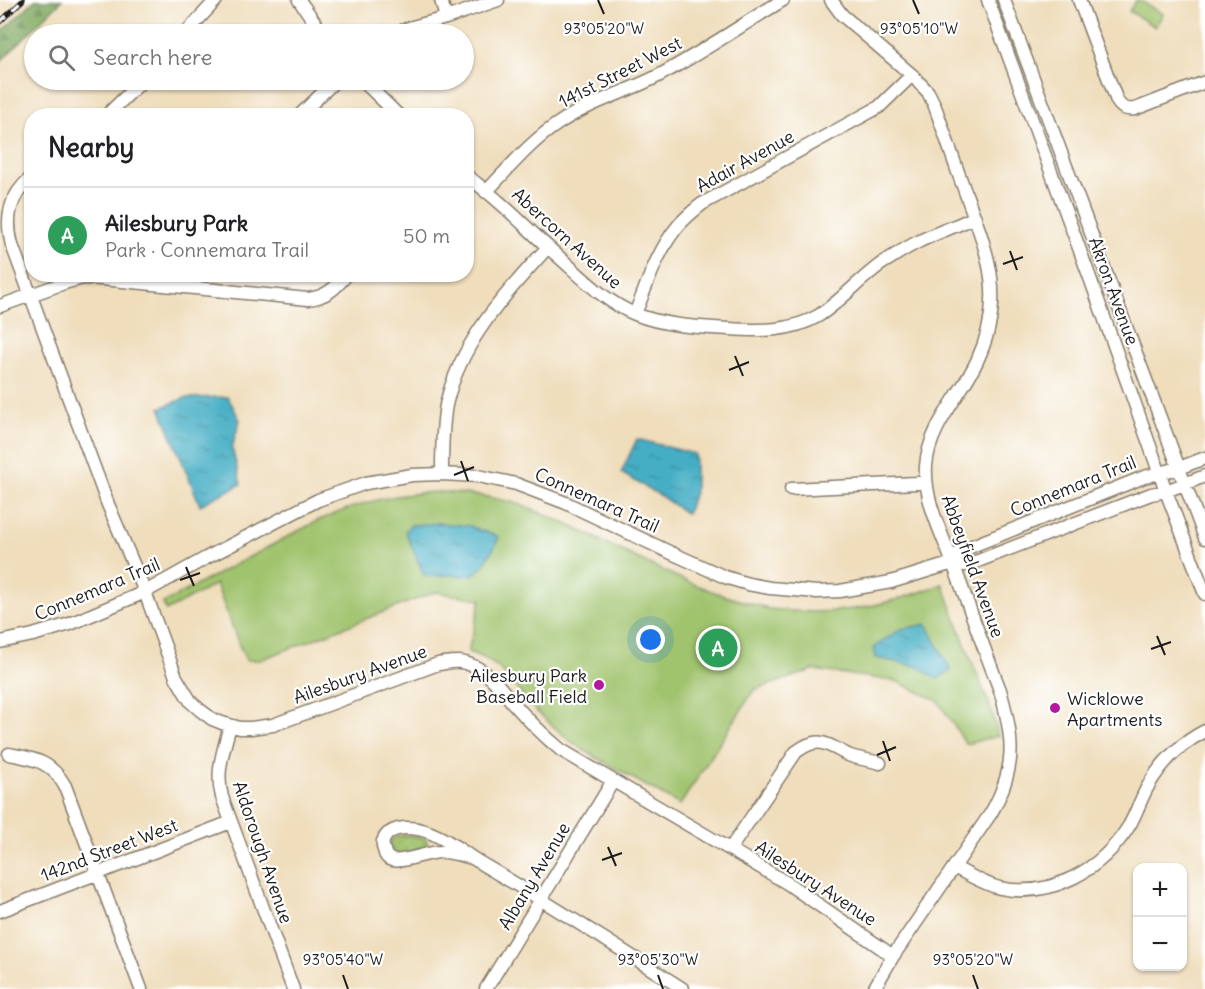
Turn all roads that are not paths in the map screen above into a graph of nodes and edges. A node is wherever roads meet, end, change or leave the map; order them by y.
1 (216, 0) edge
2 (299, 0) edge
3 (441, 0) edge
4 (498, 0) edge
5 (783, 0) edge
6 (831, 0) edge
7 (988, 0) edge
8 (1004, 0) edge
9 (1079, 0) edge
10 (446, 18) junction
11 (194, 24) edge
12 (316, 24) edge
13 (423, 24) edge
14 (912, 75) junction
15 (1205, 82) edge
16 (133, 90) edge
17 (326, 90) edge
18 (372, 90) edge
19 (114, 108) edge
20 (307, 108) edge
21 (391, 108) edge
22 (474, 182) edge
23 (24, 185) edge
24 (486, 192) junction
25 (975, 217) junction
26 (548, 247) junction
27 (24, 277) edge
28 (26, 282) edge
29 (68, 282) edge
30 (131, 282) edge
31 (189, 282) edge
32 (340, 282) edge
33 (189, 288) junction
34 (31, 295) junction
35 (0, 306) edge
36 (634, 314) junction
37 (1205, 458) edge
38 (1179, 468) junction
39 (1160, 472) junction
40 (442, 474) junction
41 (1205, 476) edge
42 (926, 482) junction
43 (1185, 483) junction
44 (791, 489) dead end
45 (1166, 491) junction
46 (1205, 538) edge
47 (953, 562) junction
48 (145, 592) junction
49 (1205, 594) edge
50 (0, 642) edge
51 (230, 725) junction
52 (1205, 731) edge
53 (9, 754) dead end
54 (880, 763) dead end
55 (613, 781) junction
56 (231, 822) junction
57 (730, 849) junction
58 (472, 858) junction
59 (954, 867) junction
60 (98, 874) junction
61 (541, 899) junction
62 (0, 911) edge
63 (893, 956) junction
64 (141, 989) edge
65 (293, 989) edge
66 (486, 989) edge
67 (683, 989) edge
68 (874, 989) edge

1 - 11 street
2 - 12 street
3 - 10 street
4 - 10 street
5 - 24 street, 141st Street West
6 - 14 street, Abbeyfield Avenue
7 - 39 street, Akron Avenue
8 - 38 street, Akron Avenue
9 - 15 street
10 - 13 street
14 - 25 street, Abbeyfield Avenue
14 - 36 street, Adair Avenue
16 - 19 street
17 - 20 street
18 - 21 street
22 - 24 street, Abercorn Avenue
23 - 27 street, Ailesbury Avenue
24 - 26 street, Abercorn Avenue
25 - 36 street, Abercorn Avenue
25 - 42 street, Abbeyfield Avenue
26 - 36 street, Abercorn Avenue
26 - 40 street
28 - 34 street, Ailesbury Avenue
29 - 34 street
30 - 33 street
31 - 33 street
32 - 33 street
34 - 35 street
34 - 48 street, Ailesbury Avenue
37 - 38 street, Connemara Trail
38 - 39 street, Connemara Trail
38 - 43 street, Akron Avenue
39 - 45 street, Akron Avenue
39 - 47 street, Connemara Trail
40 - 47 street, Connemara Trail
40 - 48 street, Connemara Trail
41 - 43 street, Connemara Trail
42 - 44 street
42 - 47 street, Abbeyfield Avenue
43 - 45 street, Connemara Trail
43 - 46 street, Akron Avenue
45 - 47 street, Connemara Trail
45 - 49 street, Akron Avenue
47 - 59 street, Abbeyfield Avenue
48 - 50 street, Connemara Trail
48 - 51 street, Ailesbury Avenue
51 - 55 street, Ailesbury Avenue
51 - 56 street, Aldorough Avenue
52 - 59 street
53 - 60 street
54 - 57 street
55 - 57 street, Ailesbury Avenue
55 - 61 street, Albany Avenue
56 - 60 street, 142nd Street West
56 - 65 street, Aldorough Avenue
57 - 63 street, Ailesbury Avenue
58 - 58 street
58 - 61 street
59 - 63 street, Abbeyfield Avenue
60 - 62 street, 142nd Street West
60 - 64 street
61 - 66 street, Albany Avenue
61 - 67 street
63 - 68 street, Abbeyfield Avenue

